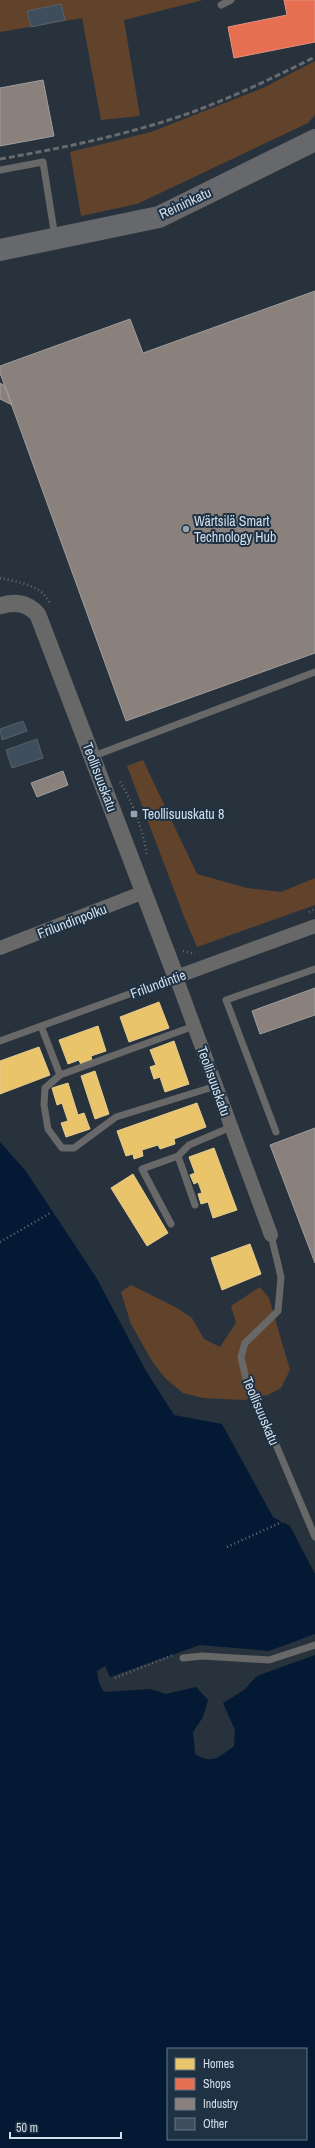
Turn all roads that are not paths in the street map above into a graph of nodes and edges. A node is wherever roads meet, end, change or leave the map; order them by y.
1 (231, 0) edge
2 (221, 5) dead end
3 (315, 140) edge
4 (0, 170) edge
5 (55, 239) junction
6 (0, 250) edge
7 (0, 606) edge
8 (315, 672) edge
9 (91, 758) junction
10 (144, 892) junction
11 (315, 926) edge
12 (0, 948) edge
13 (315, 968) edge
14 (176, 977) junction
15 (41, 1026) junction
16 (194, 1026) junction
17 (0, 1041) edge
18 (60, 1075) junction
19 (216, 1086) junction
20 (230, 1127) junction
21 (276, 1132) dead end
22 (178, 1156) junction
23 (196, 1205) dead end
24 (171, 1224) dead end
25 (271, 1235) joint
26 (315, 1537) edge
27 (315, 1645) edge
28 (183, 1658) dead end

1 - 2 lane
3 - 5 main road, Reininkatu
4 - 5 lane
5 - 6 main road, Reininkatu
7 - 9 street, Teollisuuskatu
8 - 9 lane
9 - 10 street, Teollisuuskatu
10 - 12 street, Frilundinpolku
10 - 14 street, Teollisuuskatu
11 - 14 street, Frilundintie
13 - 21 lane
14 - 15 lane, Frilundintie
14 - 16 street, Teollisuuskatu
15 - 17 lane, Frilundintie
15 - 18 lane
16 - 18 lane
16 - 19 street, Teollisuuskatu
18 - 19 lane
19 - 20 street, Teollisuuskatu
20 - 22 lane
20 - 25 street, Teollisuuskatu
22 - 23 lane
22 - 24 lane
25 - 26 lane, Teollisuuskatu
27 - 28 lane

